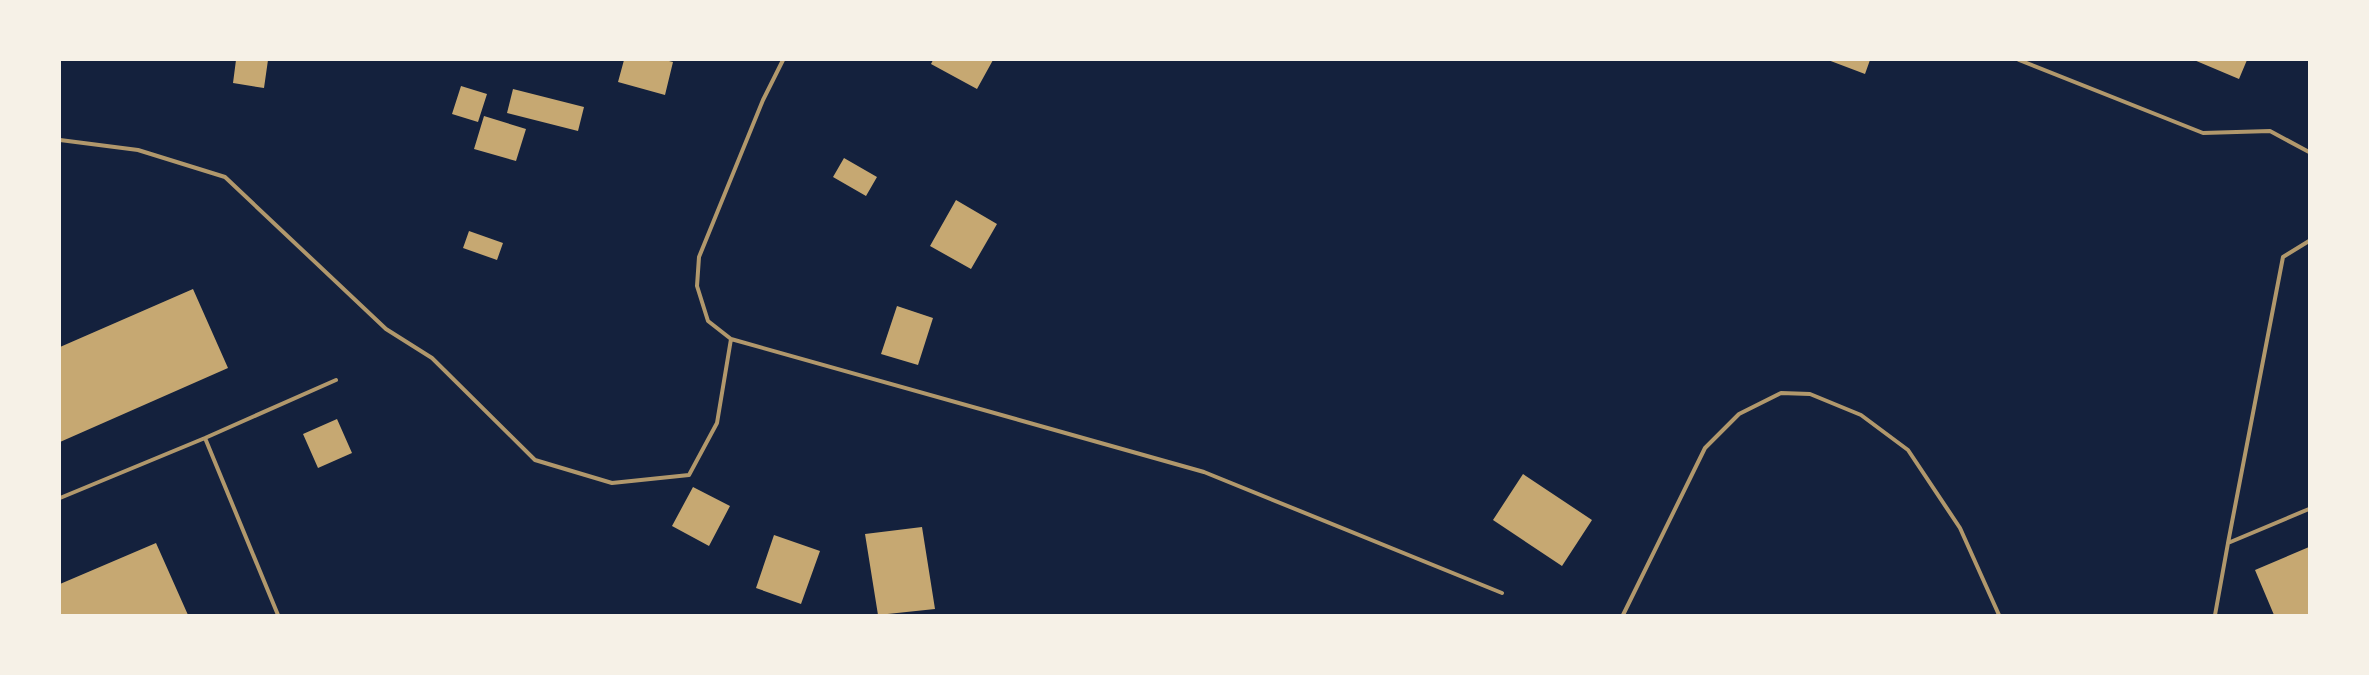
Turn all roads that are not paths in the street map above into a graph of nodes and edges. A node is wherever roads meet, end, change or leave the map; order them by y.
1 (783, 60) edge
2 (2019, 60) edge
3 (60, 140) edge
4 (2309, 152) edge
5 (2309, 240) edge
6 (731, 339) junction
7 (336, 380) dead end
8 (205, 438) junction
9 (60, 498) edge
10 (2309, 509) edge
11 (2228, 543) junction
12 (1502, 593) dead end
13 (278, 615) edge
14 (1623, 615) edge
15 (1999, 615) edge
16 (2215, 615) edge

1 - 6 lane
2 - 4 lane
3 - 6 lane
5 - 11 lane
6 - 12 lane
7 - 8 lane
8 - 9 lane
8 - 13 lane
10 - 11 lane
11 - 16 lane
14 - 15 lane

